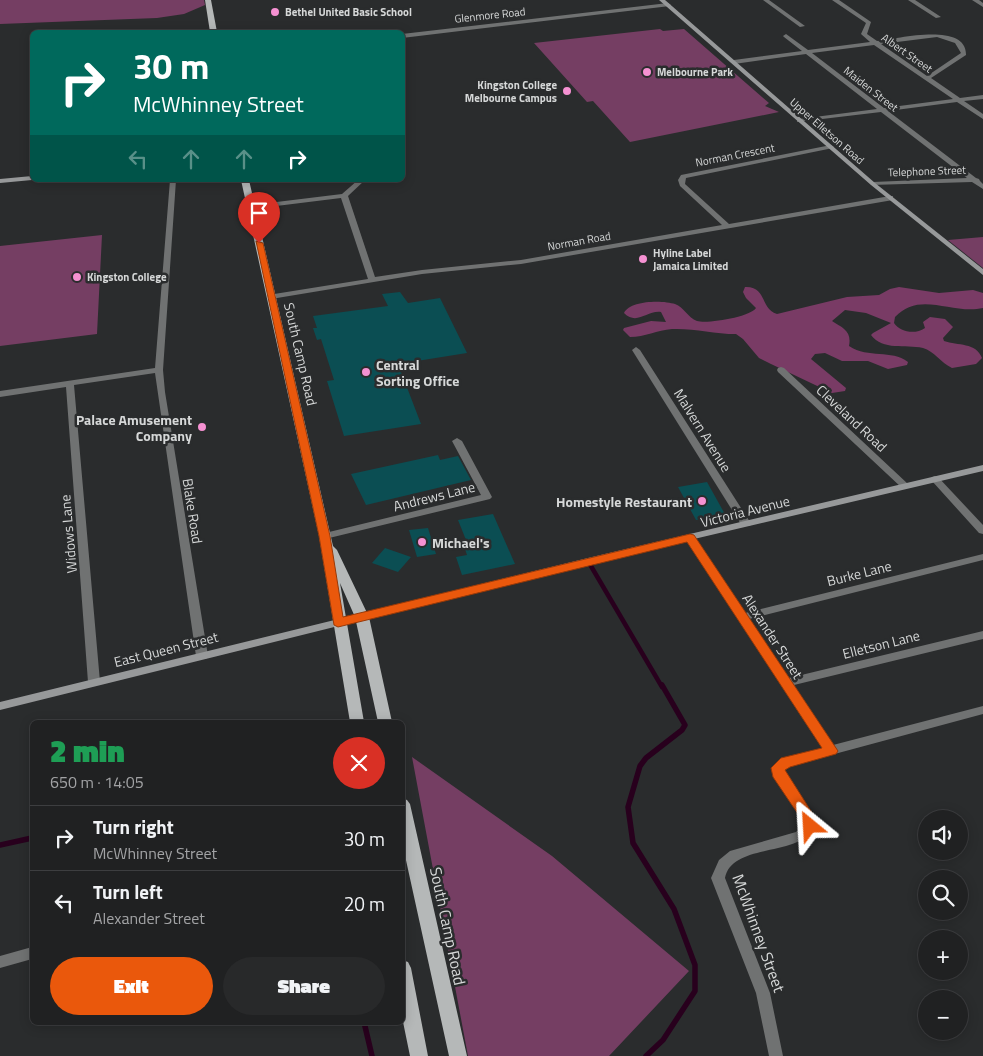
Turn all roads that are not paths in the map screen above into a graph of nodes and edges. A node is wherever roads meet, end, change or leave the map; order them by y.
1 (208, 0) edge
2 (662, 0) edge
3 (766, 0) edge
4 (835, 0) edge
5 (911, 0) edge
6 (976, 0) edge
7 (668, 5) junction
8 (983, 5) edge
9 (938, 17) dead end
10 (802, 26) dead end
11 (214, 30) edge
12 (405, 36) edge
13 (786, 36) dead end
14 (874, 42) junction
15 (807, 52) junction
16 (734, 62) junction
17 (927, 78) junction
18 (983, 96) edge
19 (957, 99) junction
20 (879, 109) junction
21 (983, 117) edge
22 (799, 121) junction
23 (831, 147) junction
24 (30, 178) edge
25 (983, 179) edge
26 (974, 180) junction
27 (0, 181) edge
28 (173, 182) edge
29 (246, 182) edge
30 (360, 182) edge
31 (873, 184) junction
32 (983, 186) edge
33 (344, 196) junction
34 (890, 198) junction
35 (252, 207) junction
36 (727, 226) junction
37 (983, 273) edge
38 (372, 280) junction
39 (271, 297) junction
40 (636, 350) dead end
41 (159, 370) junction
42 (781, 370) dead end
43 (70, 384) junction
44 (0, 394) edge
45 (457, 441) dead end
46 (983, 468) edge
47 (935, 479) junction
48 (905, 486) junction
49 (746, 524) junction
50 (983, 530) edge
51 (324, 536) junction
52 (690, 538) junction
53 (983, 556) edge
54 (362, 617) junction
55 (743, 617) junction
56 (338, 622) junction
57 (983, 635) edge
58 (202, 656) junction
59 (94, 682) junction
60 (786, 683) junction
61 (0, 706) edge
62 (983, 710) edge
63 (357, 720) edge
64 (385, 720) edge
65 (831, 751) junction
66 (405, 818) edge
67 (30, 954) edge
68 (0, 962) edge
69 (405, 984) edge
70 (419, 1056) edge
71 (458, 1056) edge
72 (776, 1056) edge

1 - 11 main road
2 - 7 street, Upper Elletson Road
3 - 10 street
4 - 14 street, Albert Street
5 - 9 street
6 - 8 street
7 - 12 street, Glenmore Road
7 - 16 street, Upper Elletson Road
13 - 15 street, Maiden Street
14 - 15 street
14 - 17 street, Albert Street
14 - 17 street
15 - 16 street
15 - 20 street, Maiden Street
16 - 22 street, Upper Elletson Road
17 - 19 street, Albert Street
18 - 19 street
19 - 20 street
19 - 21 street, Albert Street
20 - 22 street
20 - 26 street, Maiden Street
22 - 23 street, Upper Elletson Road
23 - 31 street, Upper Elletson Road
23 - 36 street, Norman Crescent
24 - 27 street
25 - 26 street, Telephone Street
26 - 31 street, Telephone Street
26 - 32 street, Maiden Street
28 - 41 street, Blake Road
29 - 35 main road, South Camp Road
30 - 33 street
31 - 34 street, Upper Elletson Road
33 - 35 street
33 - 38 street
34 - 36 street, Norman Road
34 - 37 street, Upper Elletson Road
35 - 39 main road, South Camp Road
36 - 38 street, Norman Road
38 - 39 street, Norman Road
39 - 51 main road, South Camp Road
40 - 49 street, Malvern Avenue
41 - 43 street
41 - 58 street, Blake Road
42 - 48 street, Cleveland Road
43 - 44 street
43 - 59 street, Widows Lane
45 - 51 street, Andrews Lane
46 - 47 street, Victoria Avenue
47 - 48 street, Victoria Avenue
47 - 50 street
48 - 49 street, Victoria Avenue
49 - 52 street, Victoria Avenue
51 - 54 main road, South Camp Road
51 - 56 main road, South Camp Road
52 - 54 street, Victoria Avenue
52 - 55 street, Alexander Street
53 - 55 street, Burke Lane
54 - 56 street, Victoria Avenue
54 - 64 main road, South Camp Road
55 - 60 street, Alexander Street
56 - 58 street, East Queen Street
56 - 63 main road, South Camp Road
57 - 60 street, Elletson Lane
58 - 59 street, East Queen Street
59 - 61 street, East Queen Street
60 - 65 street, Alexander Street
62 - 65 street
65 - 72 street, McWhinney Street
66 - 71 main road, South Camp Road
67 - 68 street
69 - 70 main road

